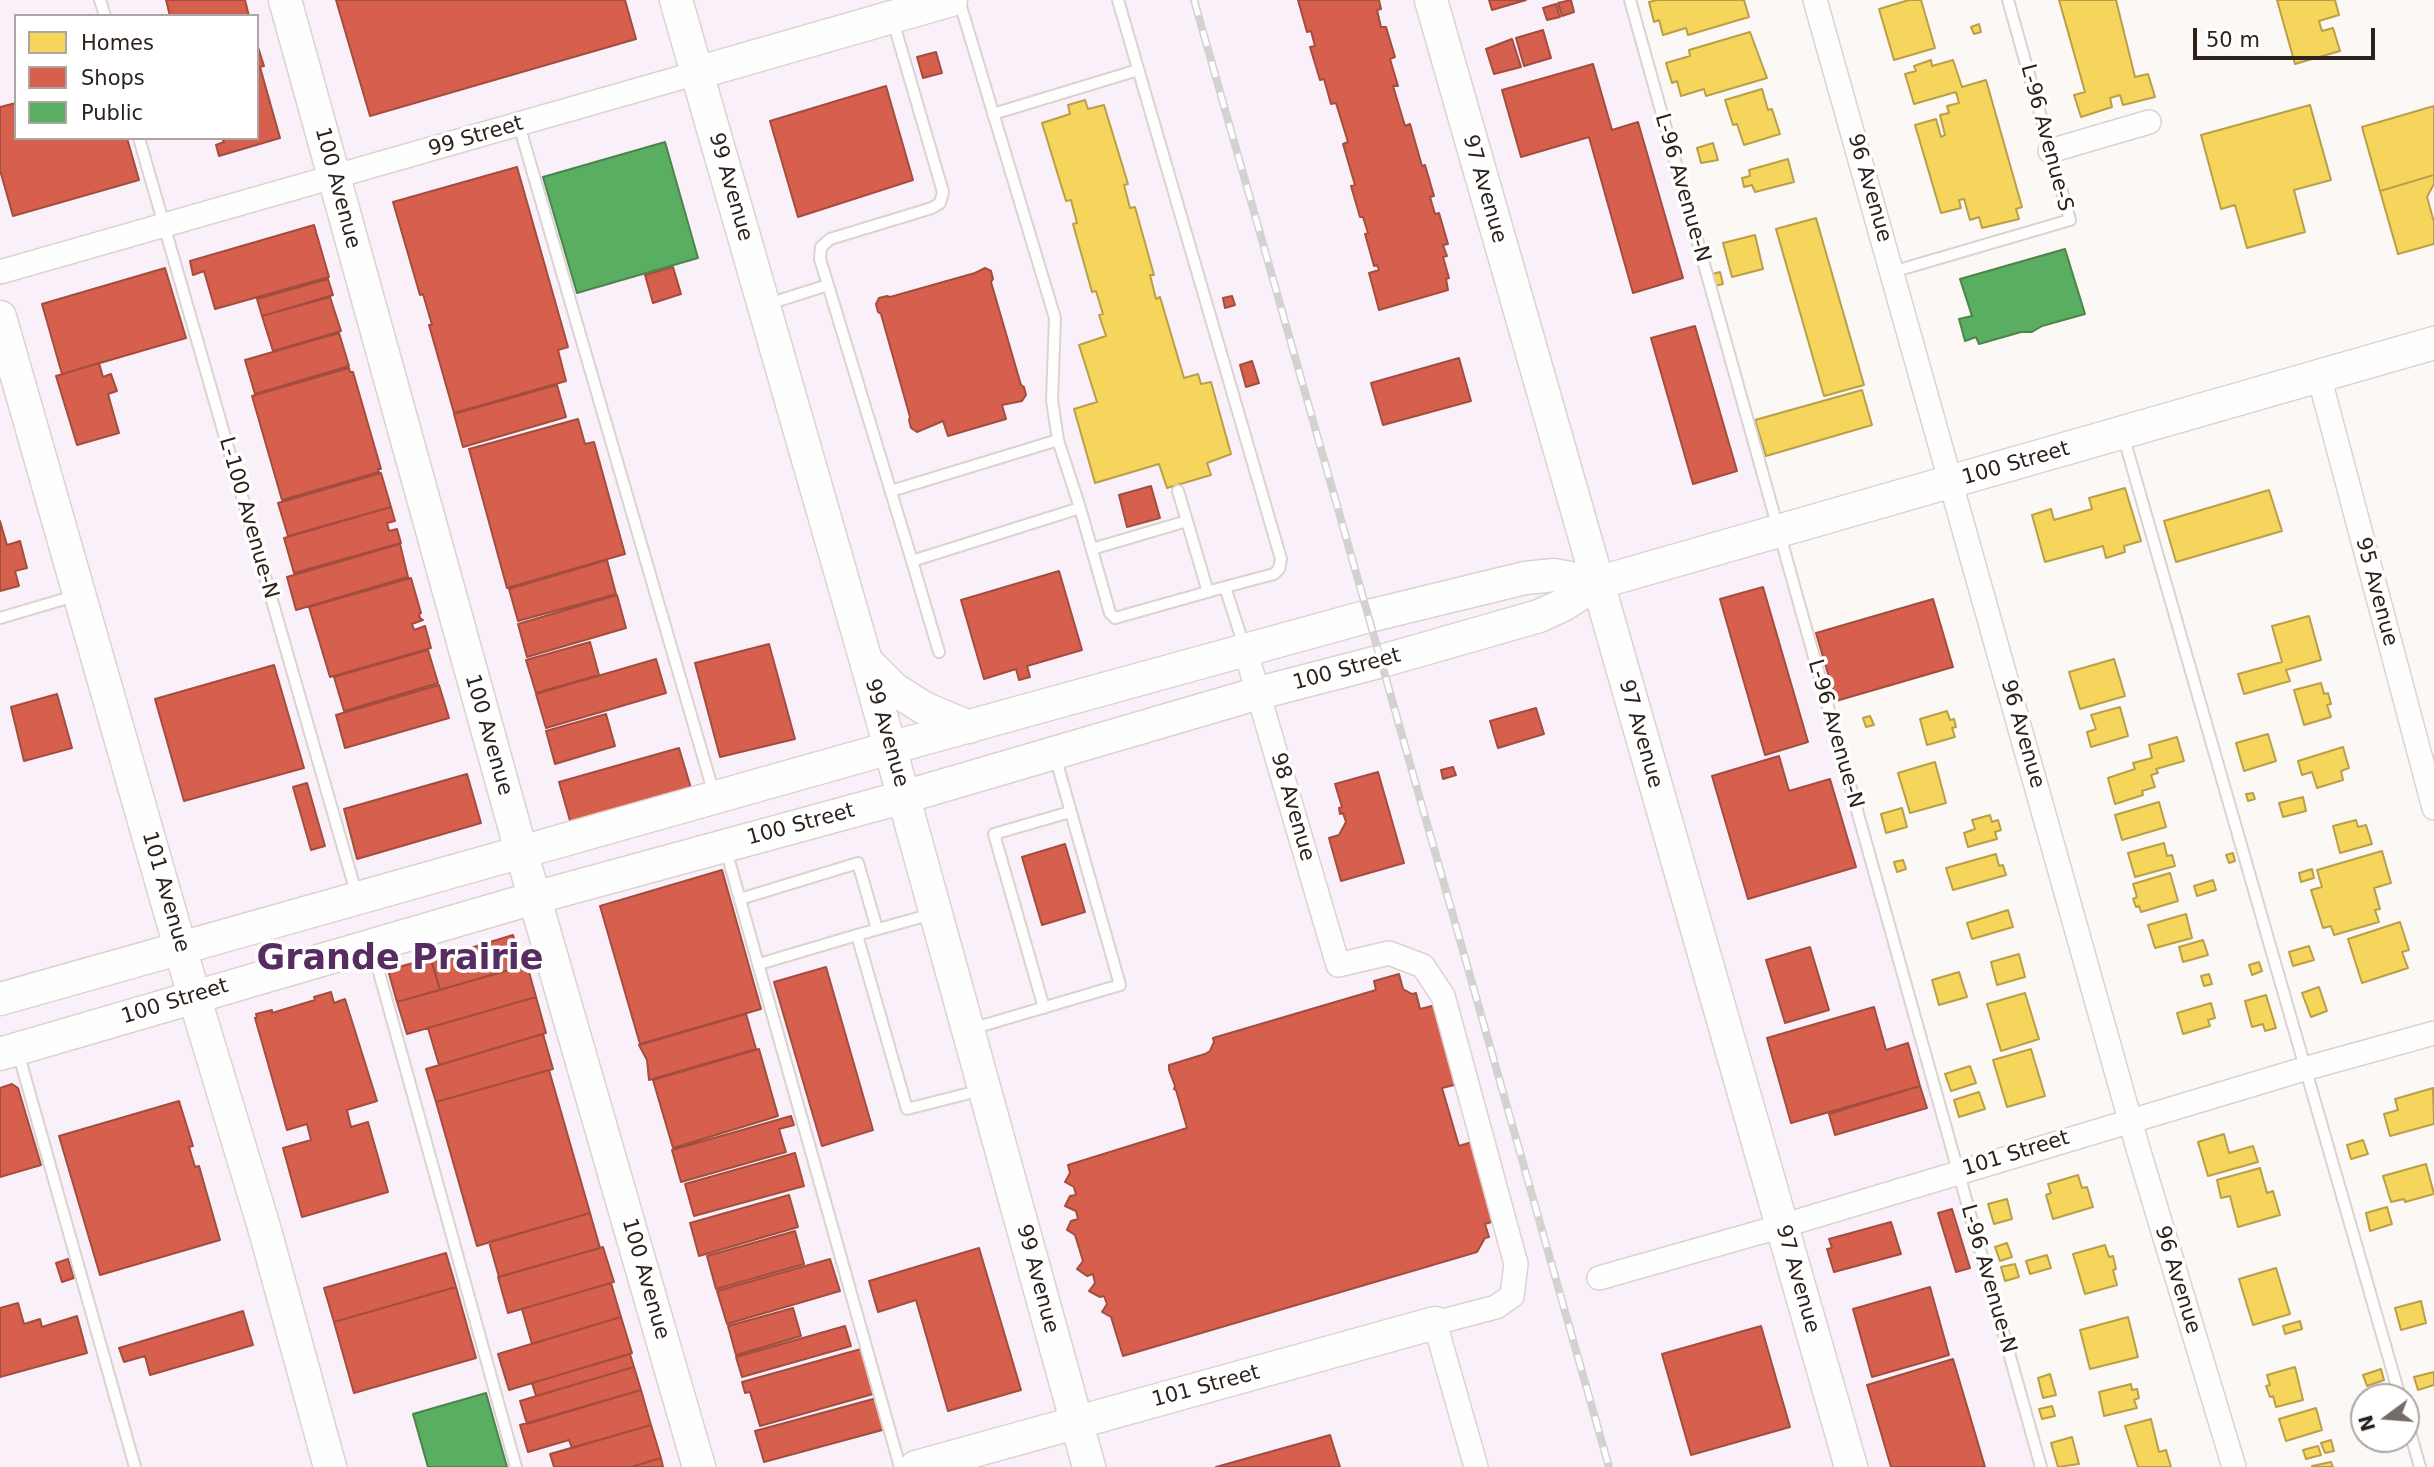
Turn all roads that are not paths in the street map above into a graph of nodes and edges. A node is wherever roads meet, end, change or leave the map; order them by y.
1 (285, 0) edge
2 (676, 0) edge
3 (951, 0) edge
4 (959, 0) edge
5 (1118, 0) edge
6 (1431, 0) edge
7 (1630, 0) edge
8 (1815, 0) edge
9 (2008, 0) edge
10 (892, 17) junction
11 (1138, 70) junction
12 (698, 73) junction
13 (993, 114) junction
14 (2149, 122) dead end
15 (519, 125) junction
16 (140, 140) edge
17 (2050, 151) junction
18 (334, 178) junction
19 (164, 225) junction
20 (0, 272) edge
21 (1892, 272) junction
22 (828, 285) junction
23 (764, 306) junction
24 (0, 317) edge
25 (2434, 343) edge
26 (2319, 376) junction
27 (2123, 432) junction
28 (1058, 440) junction
29 (1952, 482) junction
30 (891, 491) junction
31 (1178, 491) dead end
32 (1080, 508) junction
33 (1187, 521) junction
34 (1779, 532) junction
35 (1092, 549) junction
36 (912, 561) junction
37 (1597, 583) junction
38 (1225, 587) junction
39 (1208, 592) junction
40 (79, 595) junction
41 (0, 618) edge
42 (1245, 649) junction
43 (939, 652) dead end
44 (866, 661) junction
45 (1259, 693) junction
46 (969, 727) junction
47 (890, 748) junction
48 (1054, 753) junction
49 (715, 797) junction
50 (904, 797) junction
51 (2434, 808) edge
52 (1070, 812) junction
53 (725, 846) junction
54 (521, 851) junction
55 (358, 898) junction
56 (534, 898) junction
57 (740, 899) junction
58 (936, 912) junction
59 (877, 929) junction
60 (857, 935) junction
61 (371, 945) junction
62 (181, 948) junction
63 (759, 964) junction
64 (194, 996) junction
65 (0, 999) edge
66 (1044, 1008) junction
67 (968, 1030) junction
68 (2434, 1034) edge
69 (8, 1051) edge
70 (2304, 1069) junction
71 (985, 1089) junction
72 (2130, 1120) junction
73 (1958, 1172) junction
74 (1782, 1226) junction
75 (1599, 1278) dead end
76 (1496, 1307) joint
77 (1435, 1323) junction
78 (2396, 1383) edge
79 (1077, 1423) junction
80 (135, 1467) edge
81 (330, 1467) edge
82 (516, 1467) edge
83 (699, 1467) edge
84 (900, 1467) edge
85 (916, 1467) edge
86 (1089, 1467) edge
87 (1476, 1467) edge
88 (1851, 1467) edge
89 (2041, 1467) edge
90 (2234, 1467) edge

1 - 18 main road, 100 Avenue
2 - 12 main road, 99 Avenue
3 - 10 main road, 99 Street
4 - 13 lane
5 - 11 lane
6 - 37 main road, 97 Avenue
7 - 34 lane, L-96 Avenue-N
8 - 21 street, 96 Avenue
9 - 17 lane, L-96 Avenue-S
10 - 12 main road, 99 Street
10 - 22 lane
11 - 13 lane
11 - 38 lane
12 - 15 street, 99 Street
12 - 23 main road, 99 Avenue
13 - 28 lane
14 - 17 street
15 - 18 street, 99 Street
15 - 49 lane
16 - 19 lane, L-100 Avenue-N
17 - 21 lane, L-96 Avenue-S
18 - 19 street, 99 Street
18 - 54 main road, 100 Avenue
19 - 20 street, 99 Street
19 - 55 lane, L-100 Avenue-N
21 - 29 street, 96 Avenue
22 - 23 lane
22 - 30 lane
23 - 44 main road, 99 Avenue
24 - 40 main road, 101 Avenue
25 - 26 main road, 100 Street
26 - 27 main road, 100 Street
26 - 51 street, 95 Avenue
27 - 29 main road, 100 Street
27 - 70 lane
28 - 30 lane
28 - 32 lane
29 - 34 main road, 100 Street
29 - 72 street, 96 Avenue
30 - 36 lane
31 - 33 lane
32 - 35 lane
32 - 36 lane
33 - 35 lane
33 - 39 lane
34 - 37 main road, 100 Street
34 - 73 lane, L-96 Avenue-N
35 - 39 lane
36 - 43 lane
37 - 42 main road, 100 Street
37 - 45 main road, 100 Street
37 - 74 main road, 97 Avenue
38 - 39 lane
38 - 42 lane
40 - 41 lane
40 - 62 main road, 101 Avenue
42 - 45 street, 98 Avenue
42 - 46 main road, 100 Street
44 - 46 main road
44 - 47 main road, 99 Avenue
45 - 48 main road, 100 Street
45 - 76 street, 98 Avenue
46 - 47 main road, 100 Street
47 - 49 main road, 100 Street
47 - 50 main road, 99 Avenue
48 - 50 main road, 100 Street
48 - 52 lane
49 - 54 main road, 100 Street
50 - 53 main road, 100 Street
50 - 58 main road, 99 Avenue
52 - 66 lane
52 - 66 lane
53 - 56 main road, 100 Street
53 - 57 lane
54 - 55 main road, 100 Street
54 - 56 main road, 100 Avenue
55 - 62 main road, 100 Street
56 - 61 main road, 100 Street
56 - 83 main road, 100 Avenue
57 - 59 lane
57 - 63 lane
58 - 59 lane
58 - 67 main road, 99 Avenue
59 - 60 lane
60 - 63 lane
60 - 71 lane
61 - 64 main road, 100 Street
61 - 82 lane
62 - 64 main road, 101 Avenue
62 - 65 main road, 100 Street
63 - 84 lane
64 - 69 main road, 100 Street
64 - 81 main road, 101 Avenue
66 - 67 lane
67 - 71 main road, 99 Avenue
68 - 70 street, 101 Street
69 - 80 lane
70 - 72 street, 101 Street
70 - 78 lane
71 - 79 main road, 99 Avenue
72 - 73 street, 101 Street
72 - 90 street, 96 Avenue
73 - 74 street, 101 Street
73 - 89 lane, L-96 Avenue-N
74 - 75 street, 101 Street
74 - 88 main road, 97 Avenue
76 - 77 street, 101 Street
77 - 79 main road, 101 Street
77 - 87 street
79 - 85 main road, 101 Street
79 - 86 main road, 99 Avenue

